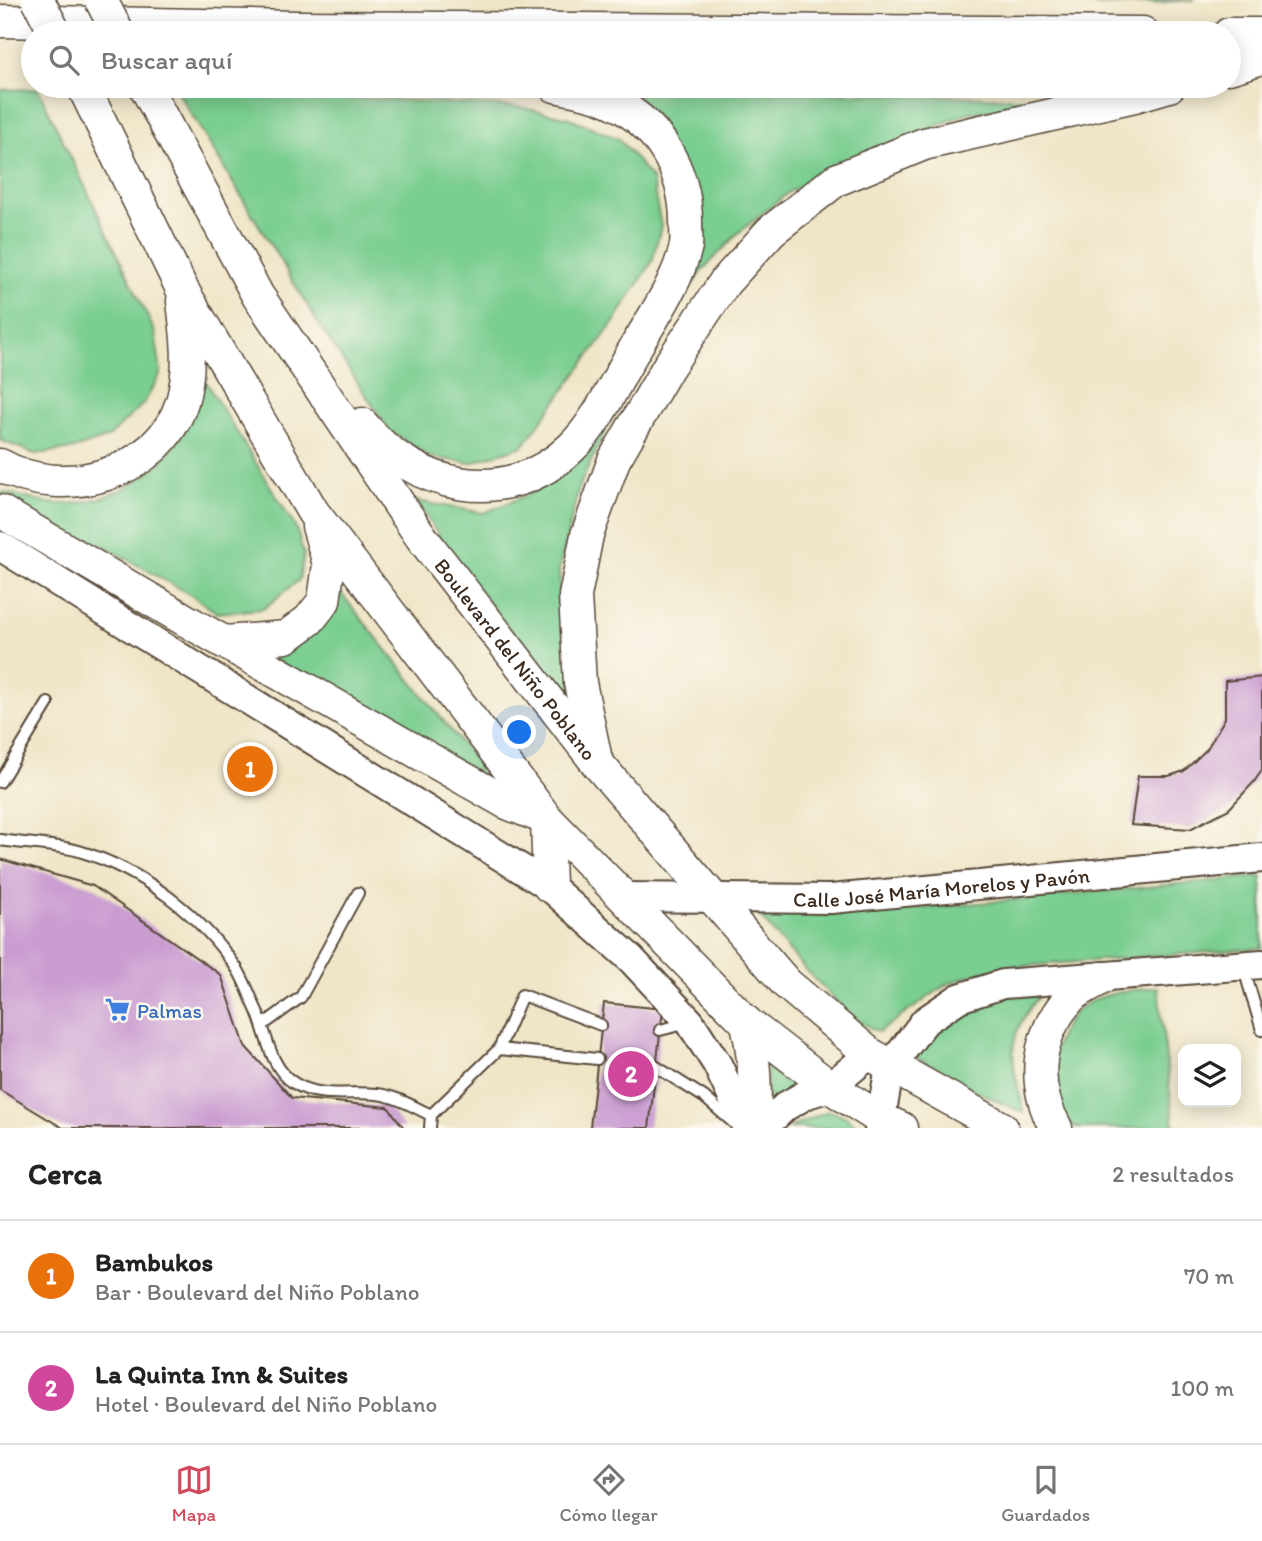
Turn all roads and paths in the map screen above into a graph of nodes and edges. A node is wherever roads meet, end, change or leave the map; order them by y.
1 (38, 0) edge
2 (101, 0) edge
3 (0, 21) edge
4 (49, 21) edge
5 (112, 21) edge
6 (21, 22) edge
7 (1241, 34) edge
8 (1262, 34) edge
9 (1262, 58) edge
10 (1241, 64) edge
11 (89, 98) edge
12 (151, 98) edge
13 (603, 98) edge
14 (1126, 98) edge
15 (182, 289) junction
16 (258, 296) junction
17 (0, 465) edge
18 (0, 511) edge
19 (313, 512) junction
20 (0, 546) edge
21 (225, 642) junction
22 (48, 704) dead end
23 (597, 763) junction
24 (0, 782) edge
25 (547, 819) junction
26 (0, 840) edge
27 (1262, 858) edge
28 (549, 886) junction
29 (358, 893) dead end
30 (622, 897) junction
31 (711, 897) junction
32 (1253, 964) edge
33 (1102, 978) junction
34 (690, 1023) junction
35 (747, 1023) junction
36 (601, 1025) dead end
37 (263, 1026) junction
38 (660, 1030) dead end
39 (1262, 1030) edge
40 (499, 1049) junction
41 (597, 1059) dead end
42 (880, 1061) junction
43 (655, 1066) dead end
44 (830, 1087) junction
45 (431, 1115) junction
46 (886, 1125) edge
47 (430, 1128) edge
48 (740, 1128) edge
49 (747, 1128) edge
50 (753, 1128) edge
51 (762, 1128) edge
52 (1002, 1128) edge
53 (1056, 1128) edge

1 - 4 main road, bridge
2 - 5 main road, bridge
3 - 6 main road
7 - 8 main road
9 - 10 main road
11 - 15 main road
12 - 16 main road, Boulevard del Niño Poblano
13 - 16 main road
14 - 23 main road
15 - 17 main road
15 - 19 main road
16 - 23 main road, Boulevard del Niño Poblano
18 - 21 main road
19 - 21 main road
19 - 25 main road
20 - 28 street
21 - 25 main road
22 - 24 lane
23 - 31 main road, Boulevard del Niño Poblano
25 - 28 main road
25 - 30 main road
26 - 37 lane
27 - 31 street, Calle José María Morelos y Pavón
28 - 34 street
29 - 37 lane
30 - 31 street, Calle José María Morelos y Pavón
30 - 35 main road
31 - 42 main road, Boulevard del Niño Poblano
32 - 33 street
32 - 39 lane
33 - 42 street
33 - 53 main road
34 - 38 lane
34 - 49 street
35 - 44 main road
35 - 50 main road
36 - 40 lane
37 - 45 lane
40 - 41 lane
40 - 45 lane
42 - 44 street
42 - 46 street
42 - 52 main road, Boulevard del Niño Poblano
43 - 48 lane
44 - 46 main road
44 - 51 street
45 - 47 lane

